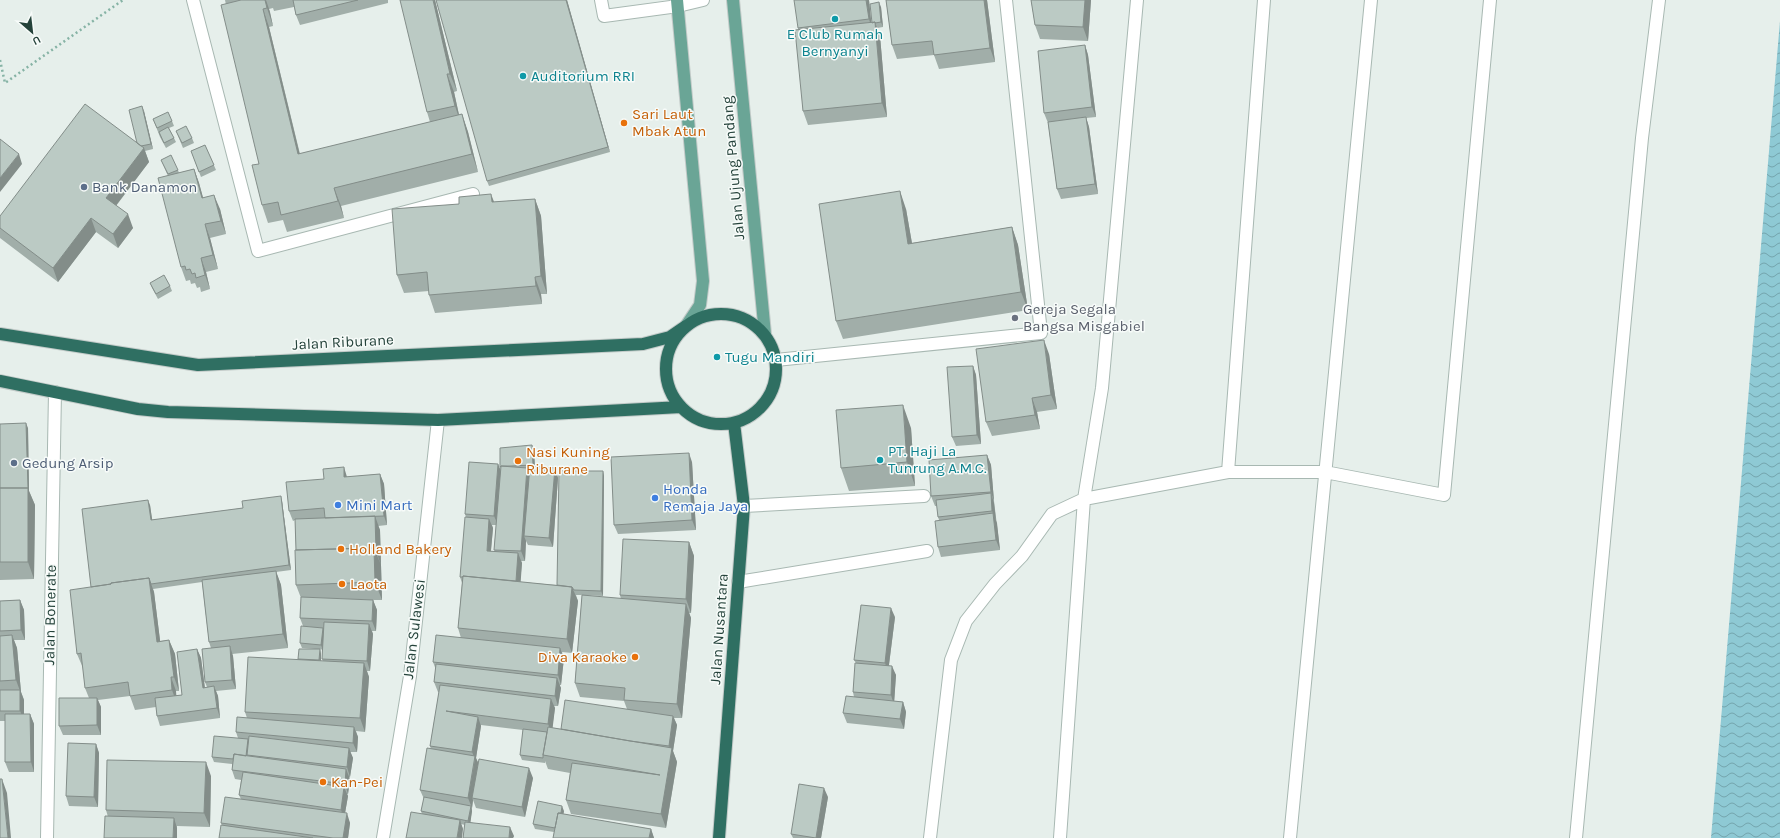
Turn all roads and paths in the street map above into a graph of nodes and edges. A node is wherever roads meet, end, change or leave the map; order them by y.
1 (123, 0) edge
2 (193, 0) edge
3 (601, 0) edge
4 (703, 0) edge
5 (733, 0) edge
6 (1006, 0) edge
7 (1137, 0) edge
8 (1264, 0) edge
9 (1371, 0) edge
10 (1490, 0) edge
11 (1659, 0) edge
12 (677, 3) edge
13 (0, 60) edge
14 (473, 194) edge
15 (686, 326) junction
16 (0, 334) edge
17 (765, 334) junction
18 (776, 360) junction
19 (0, 381) edge
20 (55, 392) junction
21 (681, 407) junction
22 (438, 420) junction
23 (734, 423) junction
24 (1228, 472) junction
25 (1325, 472) junction
26 (924, 496) dead end
27 (1084, 499) junction
28 (744, 506) junction
29 (927, 551) dead end
30 (738, 582) junction
31 (47, 838) edge
32 (383, 838) edge
33 (719, 838) edge
34 (930, 838) edge
35 (1060, 838) edge
36 (1290, 838) edge
37 (1576, 838) edge

1 - 13 path
2 - 14 street
3 - 12 street
4 - 12 street
5 - 17 main road, Jalan Ujung Pandang
6 - 18 street
7 - 27 street
8 - 24 street
9 - 25 street
10 - 25 street
11 - 37 street
12 - 15 main road
15 - 16 highway, Jalan Riburane
15 - 17 highway
15 - 21 highway
17 - 18 highway
18 - 23 highway
19 - 20 highway
20 - 22 highway
20 - 31 street, Jalan Bonerate
21 - 22 highway
21 - 23 highway
22 - 32 street, Jalan Sulawesi
23 - 28 highway, Jalan Nusantara
24 - 25 street
24 - 27 street
25 - 36 street
26 - 28 street
27 - 34 street
27 - 35 street
28 - 30 highway, Jalan Nusantara
29 - 30 street
30 - 33 highway, Jalan Nusantara

